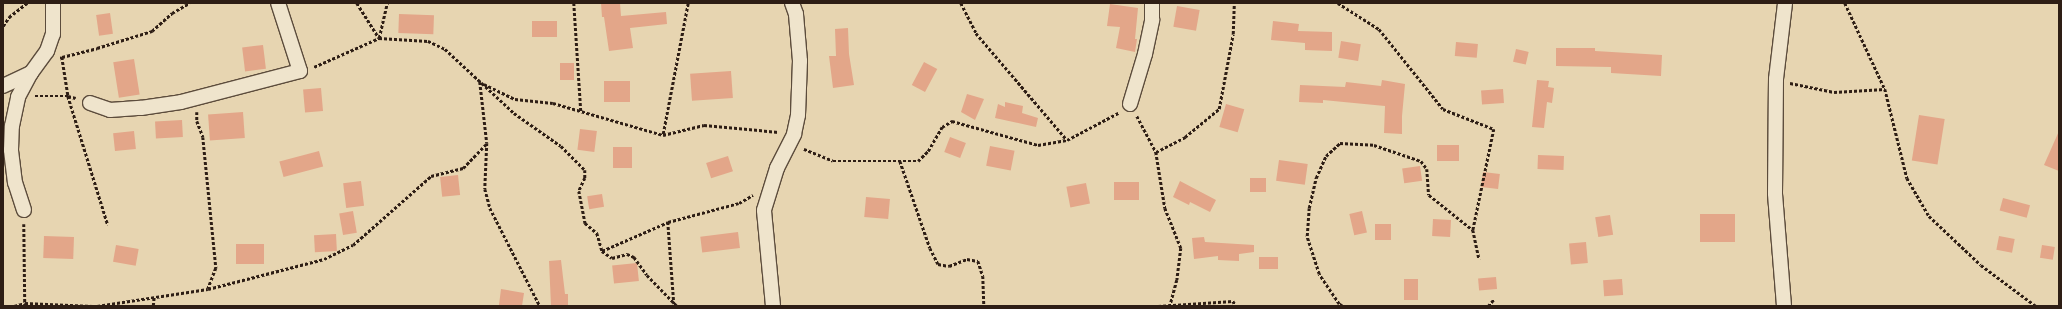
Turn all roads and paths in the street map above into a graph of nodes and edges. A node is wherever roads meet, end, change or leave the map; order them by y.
1 (27, 3) edge
2 (53, 3) edge
3 (189, 3) edge
4 (278, 3) edge
5 (357, 3) edge
6 (387, 3) edge
7 (574, 3) edge
8 (688, 3) edge
9 (792, 3) edge
10 (961, 3) edge
11 (1152, 3) edge
12 (1234, 3) edge
13 (1338, 3) edge
14 (1785, 3) edge
15 (1845, 3) edge
16 (3, 26) edge
17 (379, 38) junction
18 (62, 50) dead end
19 (62, 57) junction
20 (300, 71) junction
21 (31, 73) junction
22 (1776, 80) junction
23 (480, 82) junction
24 (3, 86) edge
25 (1885, 89) junction
26 (68, 96) junction
27 (18, 97) junction
28 (196, 98) junction
29 (90, 103) joint
30 (1130, 104) junction
31 (581, 112) junction
32 (663, 135) junction
33 (792, 139) junction
34 (1067, 140) junction
35 (487, 143) junction
36 (1156, 152) junction
37 (900, 161) junction
38 (771, 186) junction
39 (24, 210) joint
40 (668, 222) junction
41 (108, 225) dead end
42 (1473, 230) junction
43 (602, 251) junction
44 (1479, 259) dead end
45 (208, 289) junction
46 (154, 297) junction
47 (1494, 299) dead end
48 (25, 304) edge
49 (675, 305) edge
50 (14, 306) edge
51 (93, 306) edge
52 (96, 306) edge
53 (154, 306) edge
54 (540, 306) edge
55 (774, 306) edge
56 (984, 306) edge
57 (1158, 306) edge
58 (1170, 306) edge
59 (1236, 306) edge
60 (1342, 306) edge
61 (1488, 306) edge
62 (1784, 306) edge
63 (2036, 306) edge

1 - 16 path
2 - 21 street
3 - 19 path
4 - 20 street
5 - 17 path
6 - 17 path
7 - 31 path
8 - 32 path
9 - 33 street
10 - 34 path
11 - 30 street
12 - 36 path
13 - 42 path
14 - 22 street
15 - 25 path
17 - 20 path
17 - 23 path
18 - 19 path
19 - 26 path
20 - 28 street
21 - 24 street
21 - 27 street
22 - 25 path
22 - 62 street
23 - 31 path
23 - 35 path
23 - 43 path
25 - 63 path
26 - 27 path
26 - 29 path
26 - 41 path
27 - 39 street
28 - 29 street
28 - 45 path
30 - 34 path
30 - 36 path
31 - 32 path
32 - 33 path
33 - 37 path
33 - 38 street
34 - 37 path
35 - 45 path
35 - 54 path
36 - 58 path
37 - 56 path
38 - 40 path
38 - 55 street
39 - 48 path
40 - 43 path
40 - 49 path
42 - 44 path
42 - 60 path
43 - 49 path
45 - 46 path
46 - 52 path
46 - 53 path
47 - 61 path
48 - 50 path
48 - 51 path
57 - 58 path
58 - 59 path

